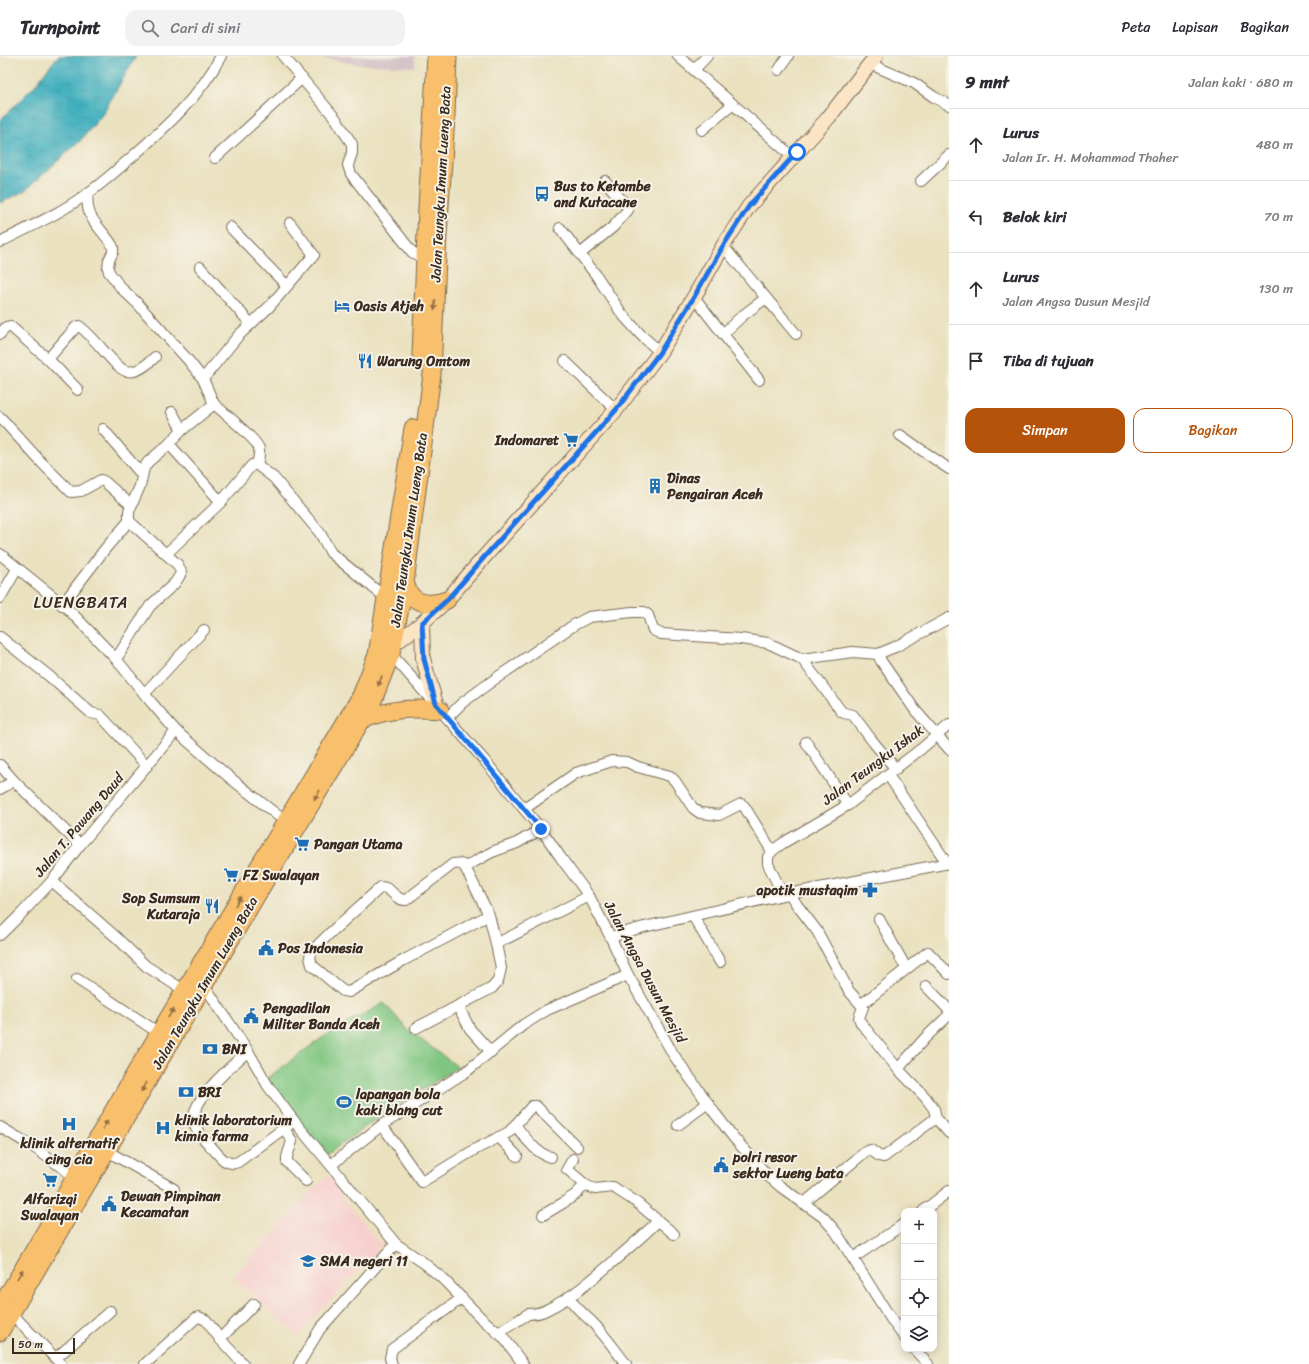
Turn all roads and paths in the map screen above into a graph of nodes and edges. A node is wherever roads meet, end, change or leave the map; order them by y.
1 (221, 56) edge
2 (283, 56) edge
3 (436, 56) edge
4 (448, 56) edge
5 (678, 56) edge
6 (707, 56) edge
7 (788, 56) edge
8 (873, 60) edge
9 (694, 70) junction
10 (779, 70) dead end
11 (302, 78) junction
12 (732, 105) junction
13 (949, 105) edge
14 (702, 130) dead end
15 (949, 155) edge
16 (792, 157) junction
17 (215, 158) dead end
18 (921, 180) dead end
19 (604, 181) dead end
20 (88, 194) junction
21 (290, 223) dead end
22 (230, 227) dead end
23 (560, 228) dead end
24 (0, 242) edge
25 (723, 246) junction
26 (580, 254) junction
27 (425, 259) junction
28 (200, 266) dead end
29 (287, 286) junction
30 (694, 297) junction
31 (766, 298) junction
32 (250, 324) junction
33 (0, 334) edge
34 (723, 334) junction
35 (796, 334) dead end
36 (660, 352) junction
37 (155, 357) dead end
38 (48, 359) junction
39 (565, 360) dead end
40 (203, 379) junction
41 (759, 380) dead end
42 (78, 390) dead end
43 (214, 404) junction
44 (616, 410) junction
45 (172, 412) dead end
46 (0, 416) edge
47 (420, 416) junction
48 (103, 430) dead end
49 (182, 430) junction
50 (900, 435) dead end
51 (169, 444) junction
52 (257, 465) junction
53 (949, 469) edge
54 (142, 475) junction
55 (221, 502) junction
56 (131, 505) junction
57 (129, 521) junction
58 (0, 554) edge
59 (166, 554) junction
60 (17, 569) junction
61 (405, 583) junction
62 (0, 598) edge
63 (386, 598) junction
64 (447, 600) junction
65 (62, 605) junction
66 (949, 618) edge
67 (422, 623) junction
68 (204, 630) dead end
69 (0, 637) edge
70 (392, 649) junction
71 (878, 654) junction
72 (116, 659) junction
73 (802, 659) junction
74 (144, 693) junction
75 (441, 711) junction
76 (361, 721) junction
77 (949, 725) edge
78 (176, 731) junction
79 (936, 735) junction
80 (806, 742) dead end
81 (949, 749) edge
82 (0, 764) edge
83 (147, 766) junction
84 (892, 772) junction
85 (14, 781) junction
86 (0, 789) edge
87 (848, 805) junction
88 (524, 809) junction
89 (286, 822) junction
90 (541, 829) junction
91 (80, 845) junction
92 (772, 851) junction
93 (270, 860) junction
94 (948, 863) edge
95 (465, 867) junction
96 (52, 880) junction
97 (786, 895) junction
98 (589, 896) junction
99 (489, 915) junction
100 (693, 916) junction
101 (879, 919) dead end
102 (0, 935) edge
103 (612, 938) junction
104 (496, 944) junction
105 (720, 962) dead end
106 (906, 968) junction
107 (949, 974) edge
108 (628, 975) junction
109 (77, 979) dead end
110 (204, 985) junction
111 (926, 986) dead end
112 (185, 991) junction
113 (862, 1004) junction
114 (458, 1006) junction
115 (949, 1010) edge
116 (949, 1015) edge
117 (416, 1028) dead end
118 (159, 1033) junction
119 (248, 1051) junction
120 (492, 1052) junction
121 (898, 1069) junction
122 (708, 1103) junction
123 (936, 1118) junction
124 (294, 1121) junction
125 (382, 1125) junction
126 (515, 1125) junction
127 (678, 1125) dead end
128 (0, 1127) edge
129 (284, 1128) junction
130 (949, 1132) edge
131 (499, 1137) junction
132 (577, 1147) dead end
133 (106, 1151) junction
134 (517, 1156) dead end
135 (551, 1157) dead end
136 (573, 1159) dead end
137 (331, 1165) junction
138 (75, 1177) junction
139 (306, 1181) dead end
140 (587, 1186) junction
141 (174, 1189) dead end
142 (949, 1191) edge
143 (803, 1204) junction
144 (927, 1208) edge
145 (543, 1215) dead end
146 (658, 1221) junction
147 (901, 1226) edge
148 (674, 1234) dead end
149 (396, 1244) junction
150 (853, 1258) junction
151 (568, 1297) junction
152 (462, 1298) junction
153 (254, 1304) dead end
154 (6, 1310) edge
155 (110, 1311) dead end
156 (0, 1332) edge
157 (498, 1333) junction
158 (901, 1333) edge
159 (220, 1339) junction
160 (917, 1352) edge
161 (58, 1361) edge
162 (144, 1364) edge
163 (243, 1364) edge
164 (299, 1364) edge
165 (392, 1364) edge
166 (523, 1364) edge
167 (626, 1364) edge
168 (928, 1364) edge

1 - 20 street
2 - 11 street
3 - 27 highway, Jalan Teungku Imum Lueng Bata
4 -> 47 highway, Jalan Teungku Imum Lueng Bata
5 - 9 street
6 - 9 street
7 - 10 street
8 - 13 street
8 - 16 main road
9 - 12 street
11 - 17 street
11 - 27 street
12 - 14 street
12 - 16 street
15 - 18 street
16 - 25 main road
19 - 26 street
20 - 24 street
20 - 40 street
21 - 29 street
22 - 29 street
23 - 26 street
25 - 30 main road
25 - 31 street
26 - 36 street
27 - 47 highway, Jalan Teungku Imum Lueng Bata
28 - 32 street
29 - 32 street
30 - 34 street
30 - 36 main road
31 - 34 street
31 - 35 street
32 - 40 street
33 - 38 street
34 - 41 street
36 - 44 main road
37 - 38 street
38 - 42 street
39 - 44 street
40 - 43 street
43 - 49 street
43 - 52 street
44 - 64 main road
45 - 49 street
46 - 56 street
47 - 61 highway, Jalan Teungku Imum Lueng Bata
47 - 63 highway, Jalan Teungku Imum Lueng Bata
48 - 54 street
49 - 51 street
50 - 53 street
51 - 54 street
51 - 55 street
52 - 55 street
52 - 63 street
54 - 56 street
55 - 59 street
56 - 57 street
57 - 59 street
57 - 65 street
58 - 60 street
59 - 72 street
60 - 62 street
60 - 65 street
61 - 64 highway
61 - 70 highway, Jalan Teungku Imum Lueng Bata
63 - 89 highway, Jalan Teungku Imum Lueng Bata
64 - 67 main road
65 - 72 street
66 - 71 street
67 - 70 main road
67 - 75 main road
68 - 74 street
69 - 83 street
70 - 75 street, Jalan Angsa Dusun Mesjid
70 -> 76 highway, Jalan Teungku Imum Lueng Bata
71 - 73 street
71 - 79 street
72 - 74 street
73 - 75 street
73 - 84 street
74 - 78 street
75 - 76 highway
75 - 88 street, Jalan Angsa Dusun Mesjid
76 -> 93 highway, Jalan Teungku Imum Lueng Bata
77 - 79 street, Jalan Teungku Ishak
78 - 83 street, Jalan T. Pawang Daud
78 - 89 street
79 - 81 street
79 - 84 street, Jalan Teungku Ishak
80 - 87 street
82 - 85 street
83 - 91 street, Jalan T. Pawang Daud
84 - 87 street, Jalan Teungku Ishak
84 - 94 street
85 - 86 street
85 - 91 street
87 - 92 street, Jalan Teungku Ishak
88 - 90 street, Jalan Angsa Dusun Mesjid
88 - 92 street
89 - 93 highway, Jalan Teungku Imum Lueng Bata
90 - 95 street
90 - 98 street, Jalan Angsa Dusun Mesjid
91 - 96 street, Jalan T. Pawang Daud
92 - 97 street
93 - 110 highway, Jalan Teungku Imum Lueng Bata
112 -> 93 highway, Jalan Teungku Imum Lueng Bata
94 - 97 street
95 - 99 street
95 - 99 street
96 - 102 street, Jalan T. Pawang Daud
96 - 112 street
97 - 100 street
97 - 113 street
98 - 103 street, Jalan Angsa Dusun Mesjid
98 - 104 street
99 - 104 street
100 - 103 street
100 - 105 street
101 - 106 street
103 - 108 street, Jalan Angsa Dusun Mesjid
104 - 114 street
106 - 107 street
106 - 113 street
108 - 120 street
108 - 122 street, Jalan Angsa Dusun Mesjid
109 - 118 street
110 - 119 street
110 -> 133 highway, Jalan Teungku Imum Lueng Bata
111 - 115 street
118 -> 112 highway, Jalan Teungku Imum Lueng Bata
113 - 121 street
114 - 117 street
114 - 120 street
116 - 121 street
138 -> 118 highway, Jalan Teungku Imum Lueng Bata
119 - 124 street
119 - 129 street
120 - 125 street
121 - 123 street
122 - 127 street
122 - 143 street, Jalan Angsa Dusun Mesjid
123 - 130 street
123 - 143 street
124 - 129 street
124 - 137 street
125 - 131 street
125 - 137 street
126 - 131 street
126 - 132 street
126 - 135 street
128 - 138 street
129 - 139 street
131 - 134 street
133 - 141 street
133 - 154 highway, Jalan Teungku Imum Lueng Bata
136 - 140 street
137 - 149 street
154 -> 138 highway, Jalan Teungku Imum Lueng Bata
140 - 145 street
140 - 146 street
142 - 144 street
143 - 150 street, Jalan Angsa Dusun Mesjid
146 - 148 street
146 - 151 street
147 - 150 street
149 - 152 street
149 - 164 street
150 - 158 street, Jalan Angsa Dusun Mesjid
151 - 157 street
151 - 167 street
152 - 157 street
152 - 165 street
153 - 159 street
154 - 156 highway, Jalan Teungku Imum Lueng Bata
154 - 161 street
155 - 161 street
157 - 166 street
159 - 162 street
159 - 163 street
160 - 168 street

